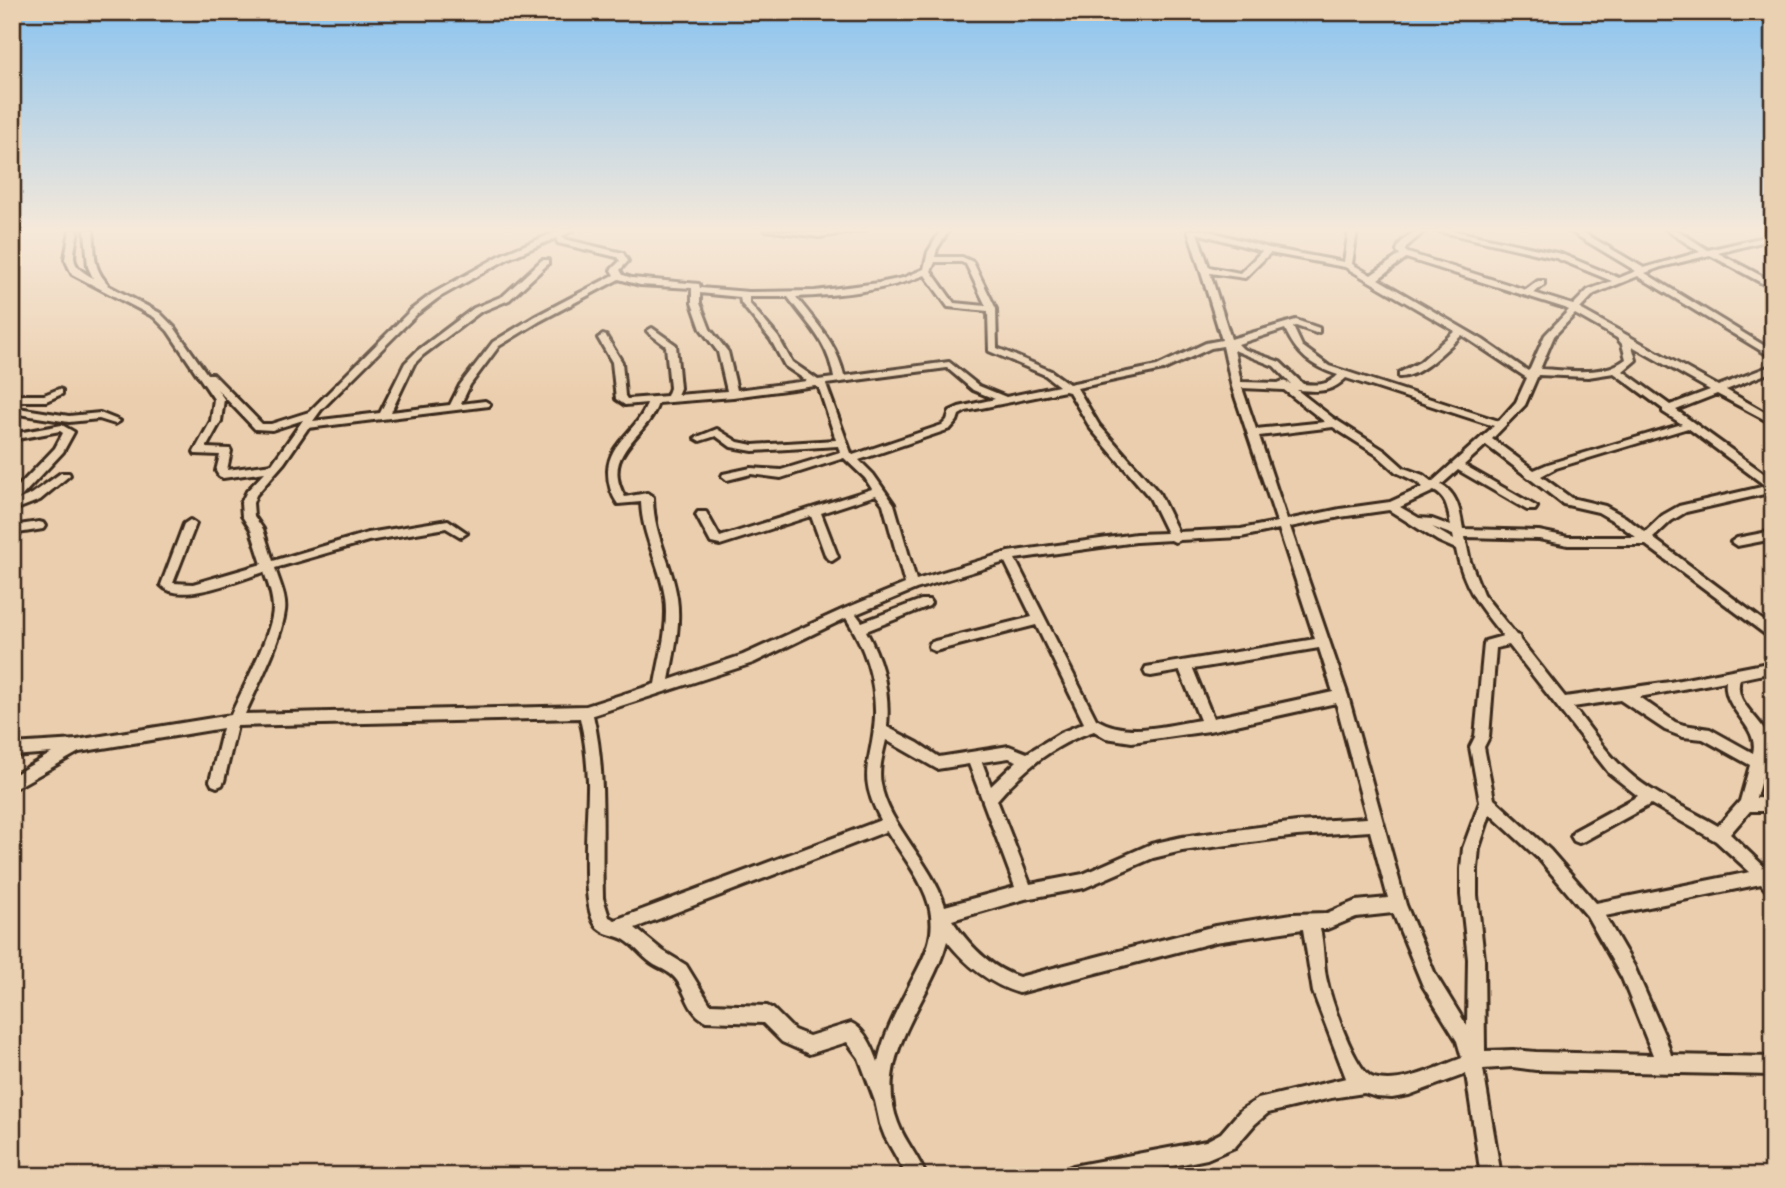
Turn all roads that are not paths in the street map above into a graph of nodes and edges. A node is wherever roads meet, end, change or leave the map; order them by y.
1 (102, 285) edge
2 (107, 285) edge
3 (455, 285) edge
4 (520, 285) edge
5 (600, 285) edge
6 (664, 285) edge
7 (682, 285) edge
8 (694, 285) edge
9 (877, 285) edge
10 (938, 285) edge
11 (980, 285) edge
12 (1210, 285) edge
13 (1385, 285) edge
14 (1504, 285) edge
15 (1538, 285) edge
16 (1606, 285) edge
17 (1663, 285) edge
18 (698, 290) junction
19 (789, 293) junction
20 (1528, 293) junction
21 (744, 295) junction
22 (992, 309) junction
23 (1575, 310) junction
24 (1288, 326) junction
25 (1315, 330) dead end
26 (652, 331) dead end
27 (1461, 331) junction
28 (1618, 333) junction
29 (603, 338) dead end
30 (1227, 342) junction
31 (1773, 355) edge
32 (1616, 370) junction
33 (1770, 372) edge
34 (1531, 374) junction
35 (1343, 375) junction
36 (1402, 375) dead end
37 (839, 378) junction
38 (815, 382) junction
39 (1283, 384) junction
40 (1237, 385) junction
41 (1300, 387) junction
42 (1070, 388) junction
43 (1717, 391) junction
44 (733, 394) junction
45 (12, 398) edge
46 (670, 400) junction
47 (653, 401) junction
48 (1007, 401) junction
49 (485, 404) dead end
50 (455, 406) junction
51 (12, 410) edge
52 (1667, 410) junction
53 (31, 412) junction
54 (313, 414) junction
55 (384, 415) junction
56 (115, 421) dead end
57 (1773, 421) edge
58 (1335, 424) junction
59 (304, 425) junction
60 (1501, 425) junction
61 (1688, 425) junction
62 (1253, 433) junction
63 (12, 437) edge
64 (700, 438) dead end
65 (1486, 440) junction
66 (846, 452) junction
67 (1456, 466) junction
68 (274, 467) junction
69 (65, 475) dead end
70 (1533, 475) junction
71 (727, 476) dead end
72 (1432, 487) junction
73 (1773, 487) edge
74 (880, 490) junction
75 (12, 500) edge
76 (1390, 506) junction
77 (12, 507) edge
78 (1531, 508) dead end
79 (815, 511) junction
80 (702, 515) dead end
81 (1282, 523) junction
82 (190, 524) dead end
83 (39, 526) dead end
84 (12, 530) edge
85 (461, 533) dead end
86 (1773, 535) edge
87 (1175, 538) junction
88 (1460, 540) junction
89 (1649, 540) junction
90 (1737, 542) dead end
91 (1008, 556) junction
92 (832, 557) dead end
93 (269, 567) junction
94 (912, 586) junction
95 (925, 603) dead end
96 (848, 612) junction
97 (1039, 620) junction
98 (860, 628) junction
99 (1773, 635) edge
100 (1514, 639) junction
101 (1322, 643) junction
102 (935, 646) dead end
103 (1185, 667) junction
104 (1773, 667) edge
105 (1150, 671) dead end
106 (1734, 675) junction
107 (661, 688) junction
108 (1621, 694) junction
109 (1340, 696) junction
110 (1563, 703) junction
111 (586, 712) junction
112 (234, 722) junction
113 (1209, 725) junction
114 (1093, 726) junction
115 (880, 730) junction
116 (77, 746) junction
117 (12, 750) edge
118 (974, 759) junction
119 (1030, 760) junction
120 (1758, 763) junction
121 (217, 781) dead end
122 (12, 784) edge
123 (1650, 797) junction
124 (989, 799) junction
125 (1487, 802) junction
126 (1747, 804) junction
127 (1773, 805) edge
128 (890, 824) junction
129 (1375, 824) junction
130 (1719, 835) junction
131 (1579, 836) dead end
132 (1768, 881) edge
133 (1025, 892) junction
134 (1398, 905) junction
135 (1593, 911) junction
136 (939, 912) junction
137 (1308, 921) junction
138 (612, 929) junction
139 (1664, 1062) junction
140 (1475, 1063) junction
141 (1773, 1066) edge
142 (1362, 1085) junction
143 (884, 1101) junction
144 (917, 1176) edge
145 (1073, 1176) edge
146 (1491, 1176) edge

1 - 68 street
2 - 54 street
3 - 54 street
4 - 55 street
5 - 50 street
6 - 7 street
8 - 18 street
9 - 19 street
10 - 22 street
11 - 22 street
12 - 30 street
13 - 27 street
14 - 20 street
15 - 20 street
16 - 23 street
17 - 31 street
18 - 21 street
18 - 44 street
19 - 21 street
19 - 37 street
20 - 23 street
21 - 38 street
22 - 42 street
23 - 28 street
23 - 34 street
24 - 25 street
24 - 30 street
24 - 35 street
26 - 46 street
27 - 34 street
27 - 36 street
28 - 32 street
28 - 43 street
29 - 47 street
30 - 40 street
30 - 41 street
30 - 42 street
32 - 34 street
32 - 52 street
33 - 43 street
34 - 60 street
35 - 41 street
35 - 60 street
37 - 38 street
37 - 48 street
38 - 44 street
38 - 66 street
39 - 40 street
39 - 41 street
39 - 58 street
40 - 62 street
42 - 48 street
42 - 87 street
43 - 52 street
43 - 57 street
44 - 46 street
45 - 53 street
46 - 47 street
47 - 107 street
48 - 66 street
49 - 50 street
50 - 55 street
51 - 53 street
52 - 61 street
53 - 56 street
54 - 59 street
55 - 59 street
58 - 62 street
58 - 72 street
59 - 68 street
60 - 65 street
61 - 70 street
61 - 73 street
62 - 81 street
63 - 75 street
64 - 66 street
65 - 67 street
65 - 70 street
66 - 71 street
66 - 74 street
67 - 72 street
67 - 78 street
68 - 93 street
69 - 77 street
70 - 89 street
72 - 76 street
72 - 88 street
73 - 89 street
74 - 79 street
74 - 94 street
76 - 81 street
76 - 88 street
79 - 80 street
79 - 92 street
81 - 87 street
81 - 101 street
82 - 93 street
83 - 84 street
85 - 93 street
86 - 90 street
87 - 91 street
88 - 89 street
88 - 100 street
89 - 99 street
91 - 94 street
91 - 97 street
93 - 112 street
94 - 96 street
95 - 98 street
96 - 98 street
96 - 107 street
97 - 102 street
97 - 114 street
98 - 115 street
100 - 110 street
100 - 125 street
101 - 103 street
101 - 109 street
103 - 105 street
103 - 113 street
104 - 106 street
106 - 108 street
106 - 120 street
107 - 111 street
108 - 110 street
108 - 120 street
109 - 113 street
109 - 129 street
110 - 123 street
111 - 112 street
111 - 138 street
112 - 116 street
112 - 121 street
113 - 114 street
114 - 119 street
115 - 118 street
115 - 128 street
116 - 117 street
116 - 122 street
118 - 119 street
118 - 124 street
119 - 124 street
120 - 126 street
123 - 130 street
123 - 131 street
124 - 133 street
125 - 135 street
125 - 140 street
126 - 127 street
126 - 130 street
128 - 136 street
128 - 138 street
129 - 133 street
129 - 134 street
130 - 132 street
132 - 135 street
133 - 136 street
134 - 137 street
134 - 140 street
135 - 139 street
136 - 137 street
136 - 143 street
137 - 142 street
138 - 143 street
139 - 140 street
139 - 141 street
140 - 142 street
140 - 146 street
142 - 145 street
143 - 144 street

